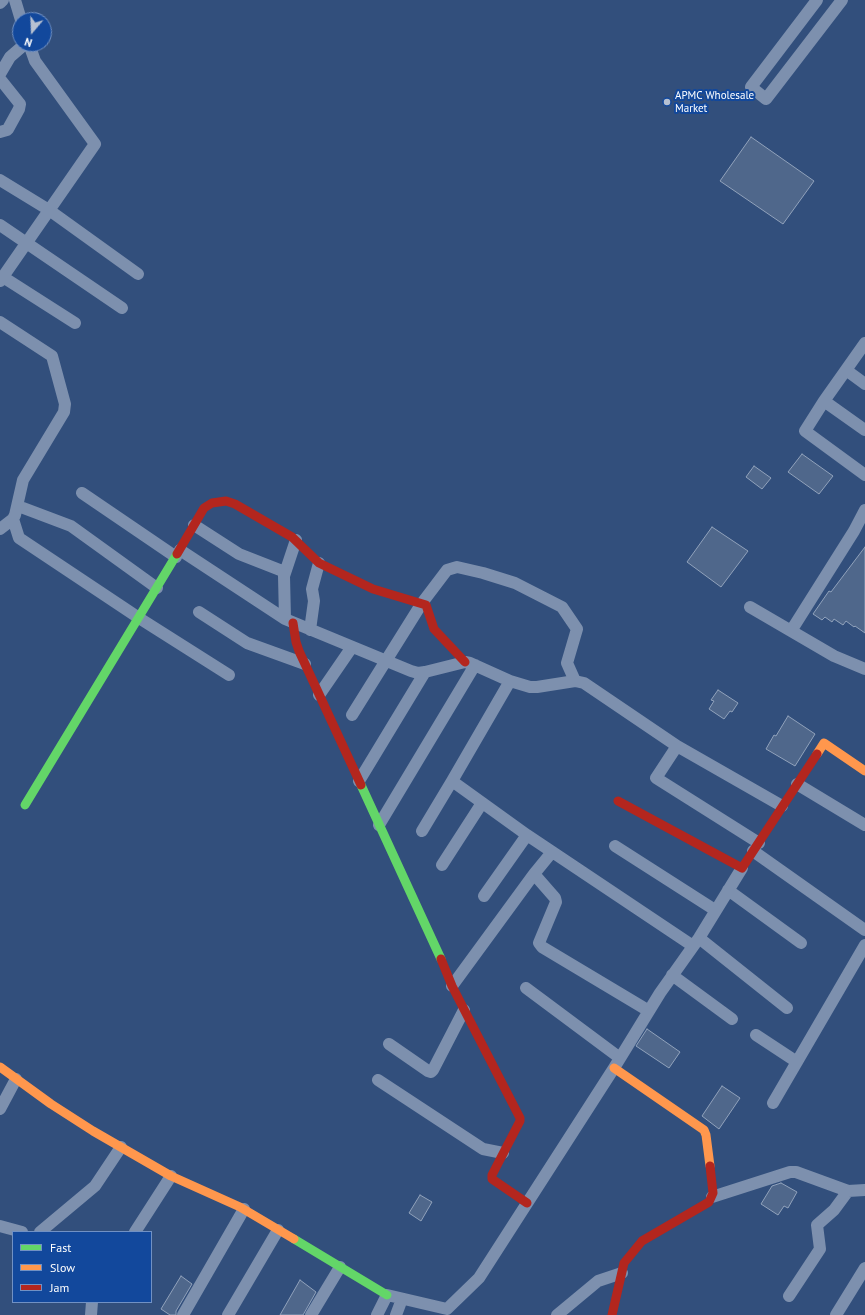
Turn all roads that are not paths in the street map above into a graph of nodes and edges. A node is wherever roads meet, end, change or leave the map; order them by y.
1 (3, 0) edge
2 (15, 0) edge
3 (817, 0) edge
4 (842, 0) edge
5 (0, 3) edge
6 (19, 12) edge
7 (16, 52) edge
8 (32, 52) edge
9 (0, 74) edge
10 (0, 79) edge
11 (0, 132) edge
12 (0, 180) edge
13 (49, 210) junction
14 (0, 225) edge
15 (26, 243) junction
16 (138, 274) dead end
17 (1, 279) edge
18 (122, 308) dead end
19 (0, 322) edge
20 (75, 323) dead end
21 (865, 343) edge
22 (846, 370) junction
23 (865, 384) edge
24 (824, 401) junction
25 (865, 430) edge
26 (865, 475) edge
27 (82, 493) dead end
28 (18, 506) junction
29 (865, 510) edge
30 (13, 519) junction
31 (194, 525) junction
32 (0, 529) edge
33 (860, 533) edge
34 (296, 540) junction
35 (178, 553) junction
36 (319, 563) junction
37 (285, 572) junction
38 (157, 588) junction
39 (422, 603) junction
40 (750, 608) dead end
41 (199, 612) dead end
42 (139, 618) junction
43 (289, 621) junction
44 (310, 630) junction
45 (791, 631) junction
46 (352, 647) junction
47 (386, 661) junction
48 (470, 663) junction
49 (304, 664) junction
50 (865, 669) edge
51 (425, 672) junction
52 (229, 675) dead end
53 (510, 681) junction
54 (576, 681) junction
55 (319, 695) junction
56 (352, 715) dead end
57 (677, 746) junction
58 (865, 771) edge
59 (359, 781) junction
60 (452, 781) junction
61 (797, 784) junction
62 (618, 801) dead end
63 (482, 803) junction
64 (25, 805) dead end
65 (782, 806) junction
66 (379, 825) junction
67 (865, 825) edge
68 (422, 831) dead end
69 (527, 835) junction
70 (615, 846) dead end
71 (756, 847) junction
72 (552, 852) junction
73 (442, 865) dead end
74 (742, 868) junction
75 (534, 874) junction
76 (728, 890) junction
77 (484, 896) dead end
78 (715, 910) junction
79 (865, 930) edge
80 (696, 942) junction
81 (801, 943) dead end
82 (865, 945) edge
83 (672, 975) junction
84 (452, 986) junction
85 (526, 988) dead end
86 (788, 1008) dead end
87 (464, 1010) junction
88 (649, 1011) junction
89 (732, 1019) dead end
90 (756, 1035) dead end
91 (389, 1044) dead end
92 (797, 1062) junction
93 (617, 1063) junction
94 (0, 1067) edge
95 (16, 1079) junction
96 (378, 1080) dead end
97 (773, 1103) dead end
98 (0, 1109) edge
99 (121, 1147) junction
100 (503, 1153) junction
101 (171, 1176) junction
102 (865, 1190) edge
103 (848, 1191) junction
104 (712, 1197) junction
105 (527, 1203) junction
106 (244, 1209) junction
107 (0, 1226) edge
108 (278, 1230) junction
109 (18, 1231) edge
110 (41, 1231) edge
111 (136, 1231) edge
112 (340, 1267) junction
113 (865, 1268) edge
114 (622, 1273) junction
115 (387, 1295) junction
116 (789, 1296) dead end
117 (402, 1299) junction
118 (92, 1303) edge
119 (452, 1312) edge
120 (91, 1315) edge
121 (183, 1315) edge
122 (228, 1315) edge
123 (311, 1315) edge
124 (377, 1315) edge
125 (396, 1315) edge
126 (557, 1315) edge
127 (612, 1315) edge
128 (836, 1315) edge

1 - 5 street
2 - 6 street
3 - 4 street
7 - 9 street
8 - 13 street
10 - 11 street
12 - 13 street
13 - 15 street
13 - 16 street
14 - 15 street
15 - 17 street
15 - 18 street
17 - 20 street
19 - 28 street
21 - 22 street
22 - 23 street
22 - 24 street
24 - 25 street
24 - 26 street
27 - 35 street
28 - 30 street
28 - 38 street
29 - 33 street
30 - 32 street
30 - 42 street
31 - 34 street
31 - 35 street
31 - 37 street
33 - 45 street
34 - 36 street
34 - 37 street
35 - 38 street
35 - 43 street
36 - 39 street
36 - 44 street
37 - 43 street
38 - 42 street
39 - 47 street
39 - 48 street
39 - 54 street
40 - 45 street
41 - 49 street
42 - 52 street
42 - 64 street
43 - 44 street
43 - 49 street
44 - 46 street
45 - 50 street
46 - 47 street
46 - 55 street
47 - 51 street
47 - 56 street
48 - 51 street
48 - 53 street
48 - 66 street
49 - 55 street
51 - 59 street
53 - 54 street
53 - 60 street
54 - 57 street
55 - 59 street
57 - 65 street
57 - 71 street
58 - 61 street
59 - 66 street
60 - 63 street
60 - 68 street
61 - 65 street
61 - 67 street
62 - 74 street
63 - 69 street
63 - 73 street
65 - 71 street
66 - 84 street
69 - 72 street
69 - 77 street
70 - 78 street
71 - 74 street
71 - 79 street
72 - 75 street
72 - 80 street
74 - 76 street
75 - 84 street
75 - 88 street
76 - 78 street
76 - 81 street
78 - 80 street
80 - 83 street
80 - 86 street
82 - 92 street
83 - 88 street
83 - 89 street
84 - 87 street
85 - 93 street
87 - 91 street
87 - 100 street
88 - 93 street
90 - 92 street
92 - 97 street
93 - 104 street
93 - 105 street
94 - 95 street
95 - 98 street
95 - 99 street
96 - 100 street
99 - 101 street
99 - 110 street
100 - 105 street
101 - 106 street
101 - 111 street
102 - 103 street
103 - 104 street
103 - 116 street
104 - 114 street
105 - 119 street
106 - 108 street
106 - 121 street
107 - 109 street
108 - 112 street
108 - 122 street
112 - 115 street
112 - 123 street
113 - 128 street
114 - 126 street
114 - 127 street
115 - 117 street
115 - 124 street
117 - 119 street
117 - 125 street
118 - 120 street

